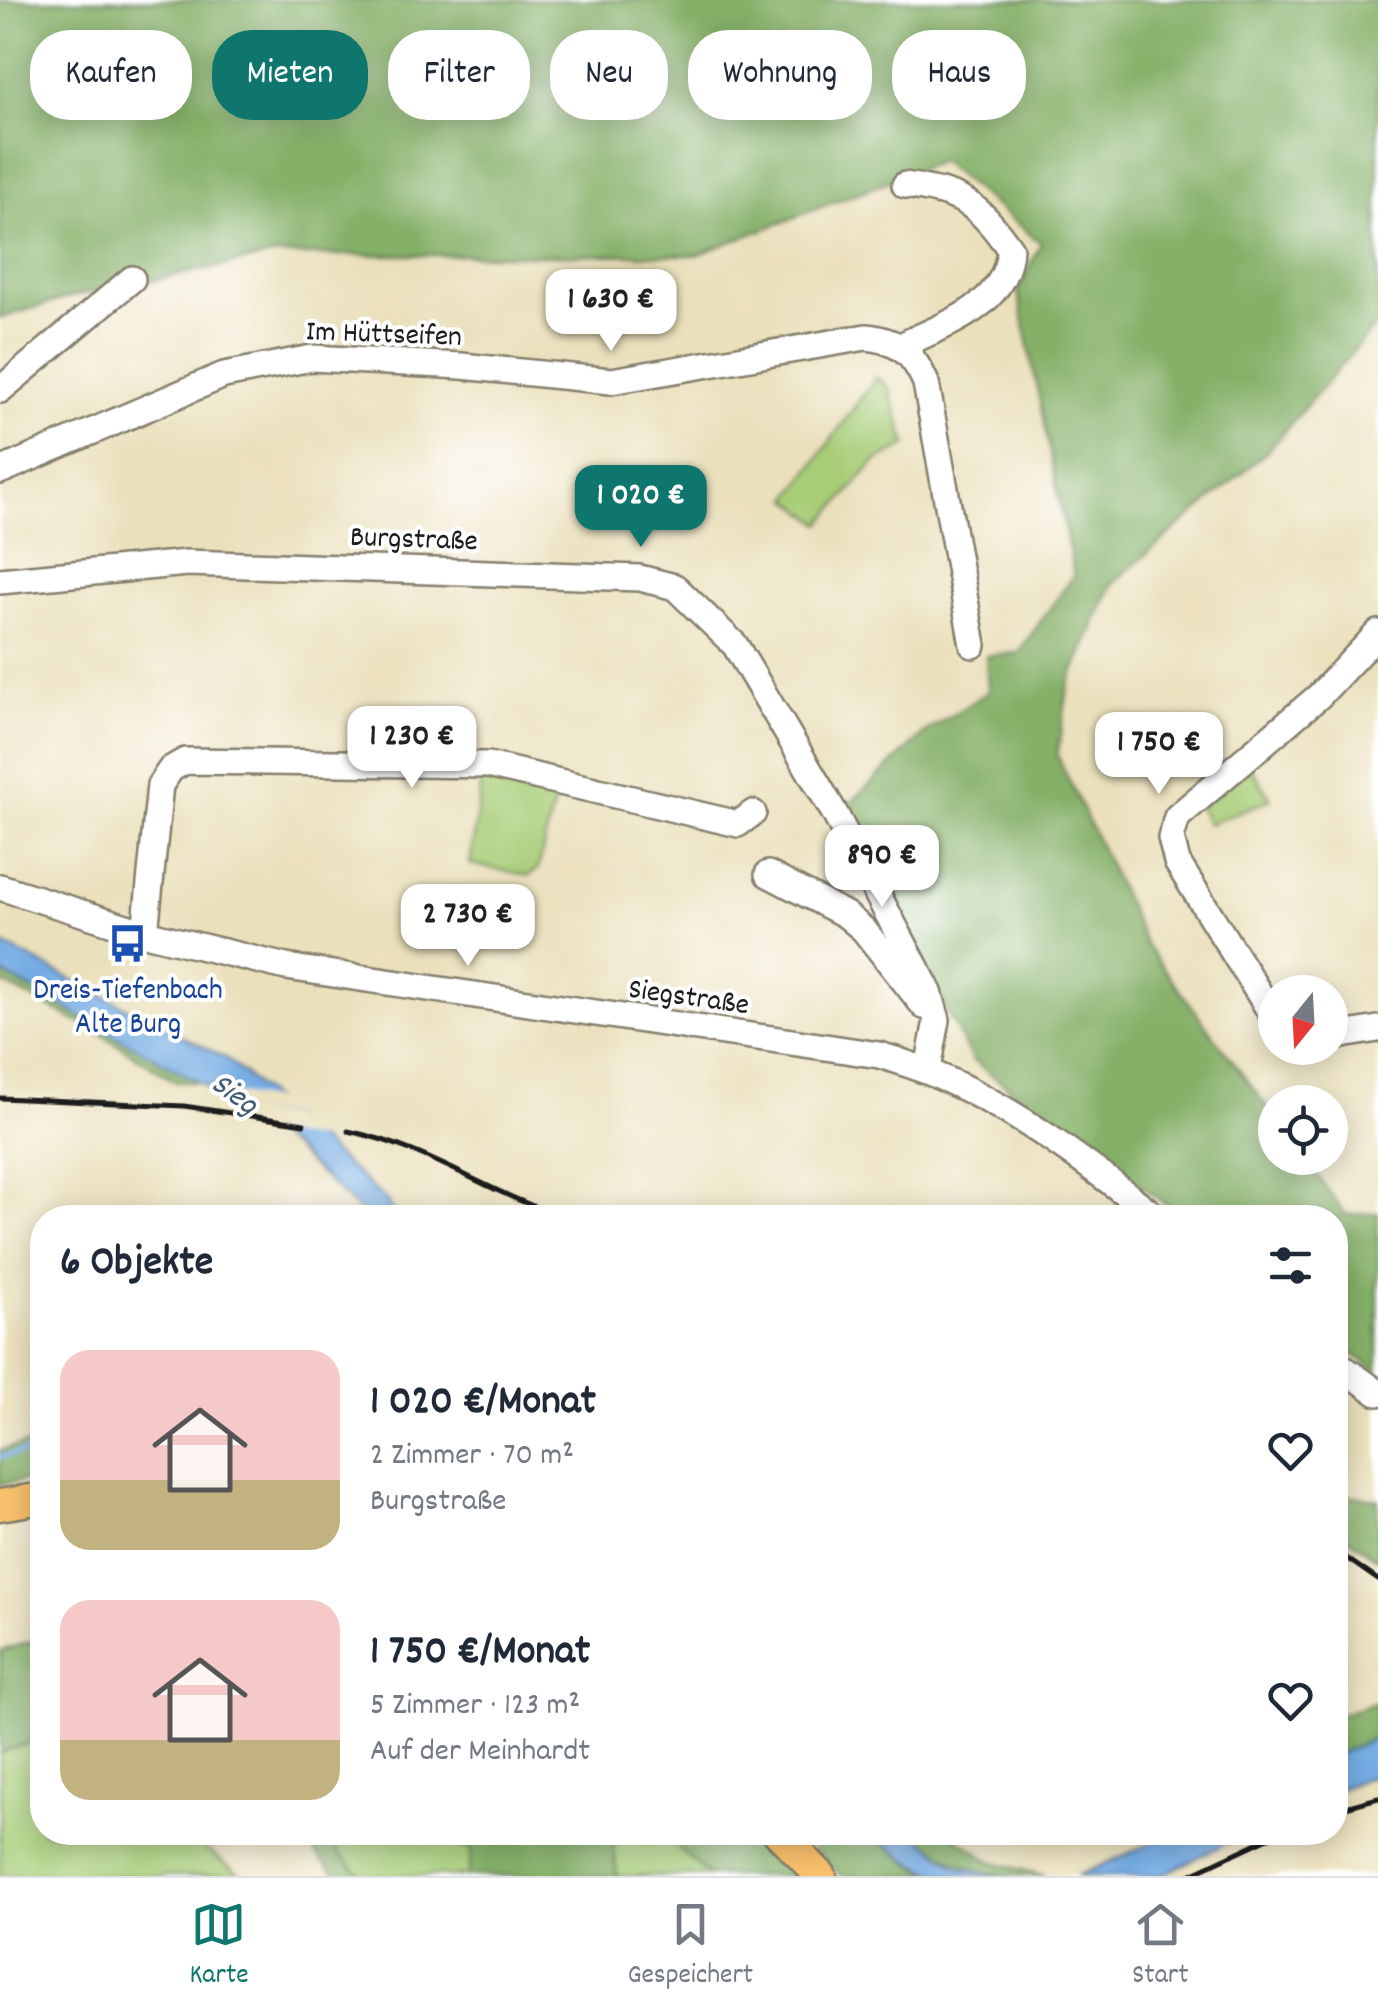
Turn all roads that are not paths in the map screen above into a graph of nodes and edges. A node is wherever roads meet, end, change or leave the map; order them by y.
1 (905, 186) dead end
2 (132, 279) dead end
3 (901, 346) junction
4 (0, 390) edge
5 (0, 470) edge
6 (0, 580) edge
7 (1378, 633) edge
8 (973, 644) dead end
9 (753, 813) dead end
10 (768, 874) dead end
11 (0, 887) edge
12 (146, 934) junction
13 (1258, 993) edge
14 (937, 1020) junction
15 (1378, 1028) edge
16 (1348, 1036) edge
17 (928, 1069) junction
18 (1139, 1205) edge
19 (1348, 1371) edge
20 (1378, 1393) edge
21 (30, 1500) edge
22 (0, 1505) edge
23 (791, 1845) edge
24 (821, 1876) edge

1 - 3 street
2 - 4 street
3 - 5 street, Im Hüttseifen
3 - 8 street
6 - 14 street, Burgstraße
7 - 13 street
9 - 12 street
10 - 14 street
11 - 12 street, Siegstraße
12 - 17 street, Siegstraße
14 - 17 street
15 - 16 street
17 - 18 street, Siegstraße
19 - 20 street
21 - 22 main road
23 - 24 main road

